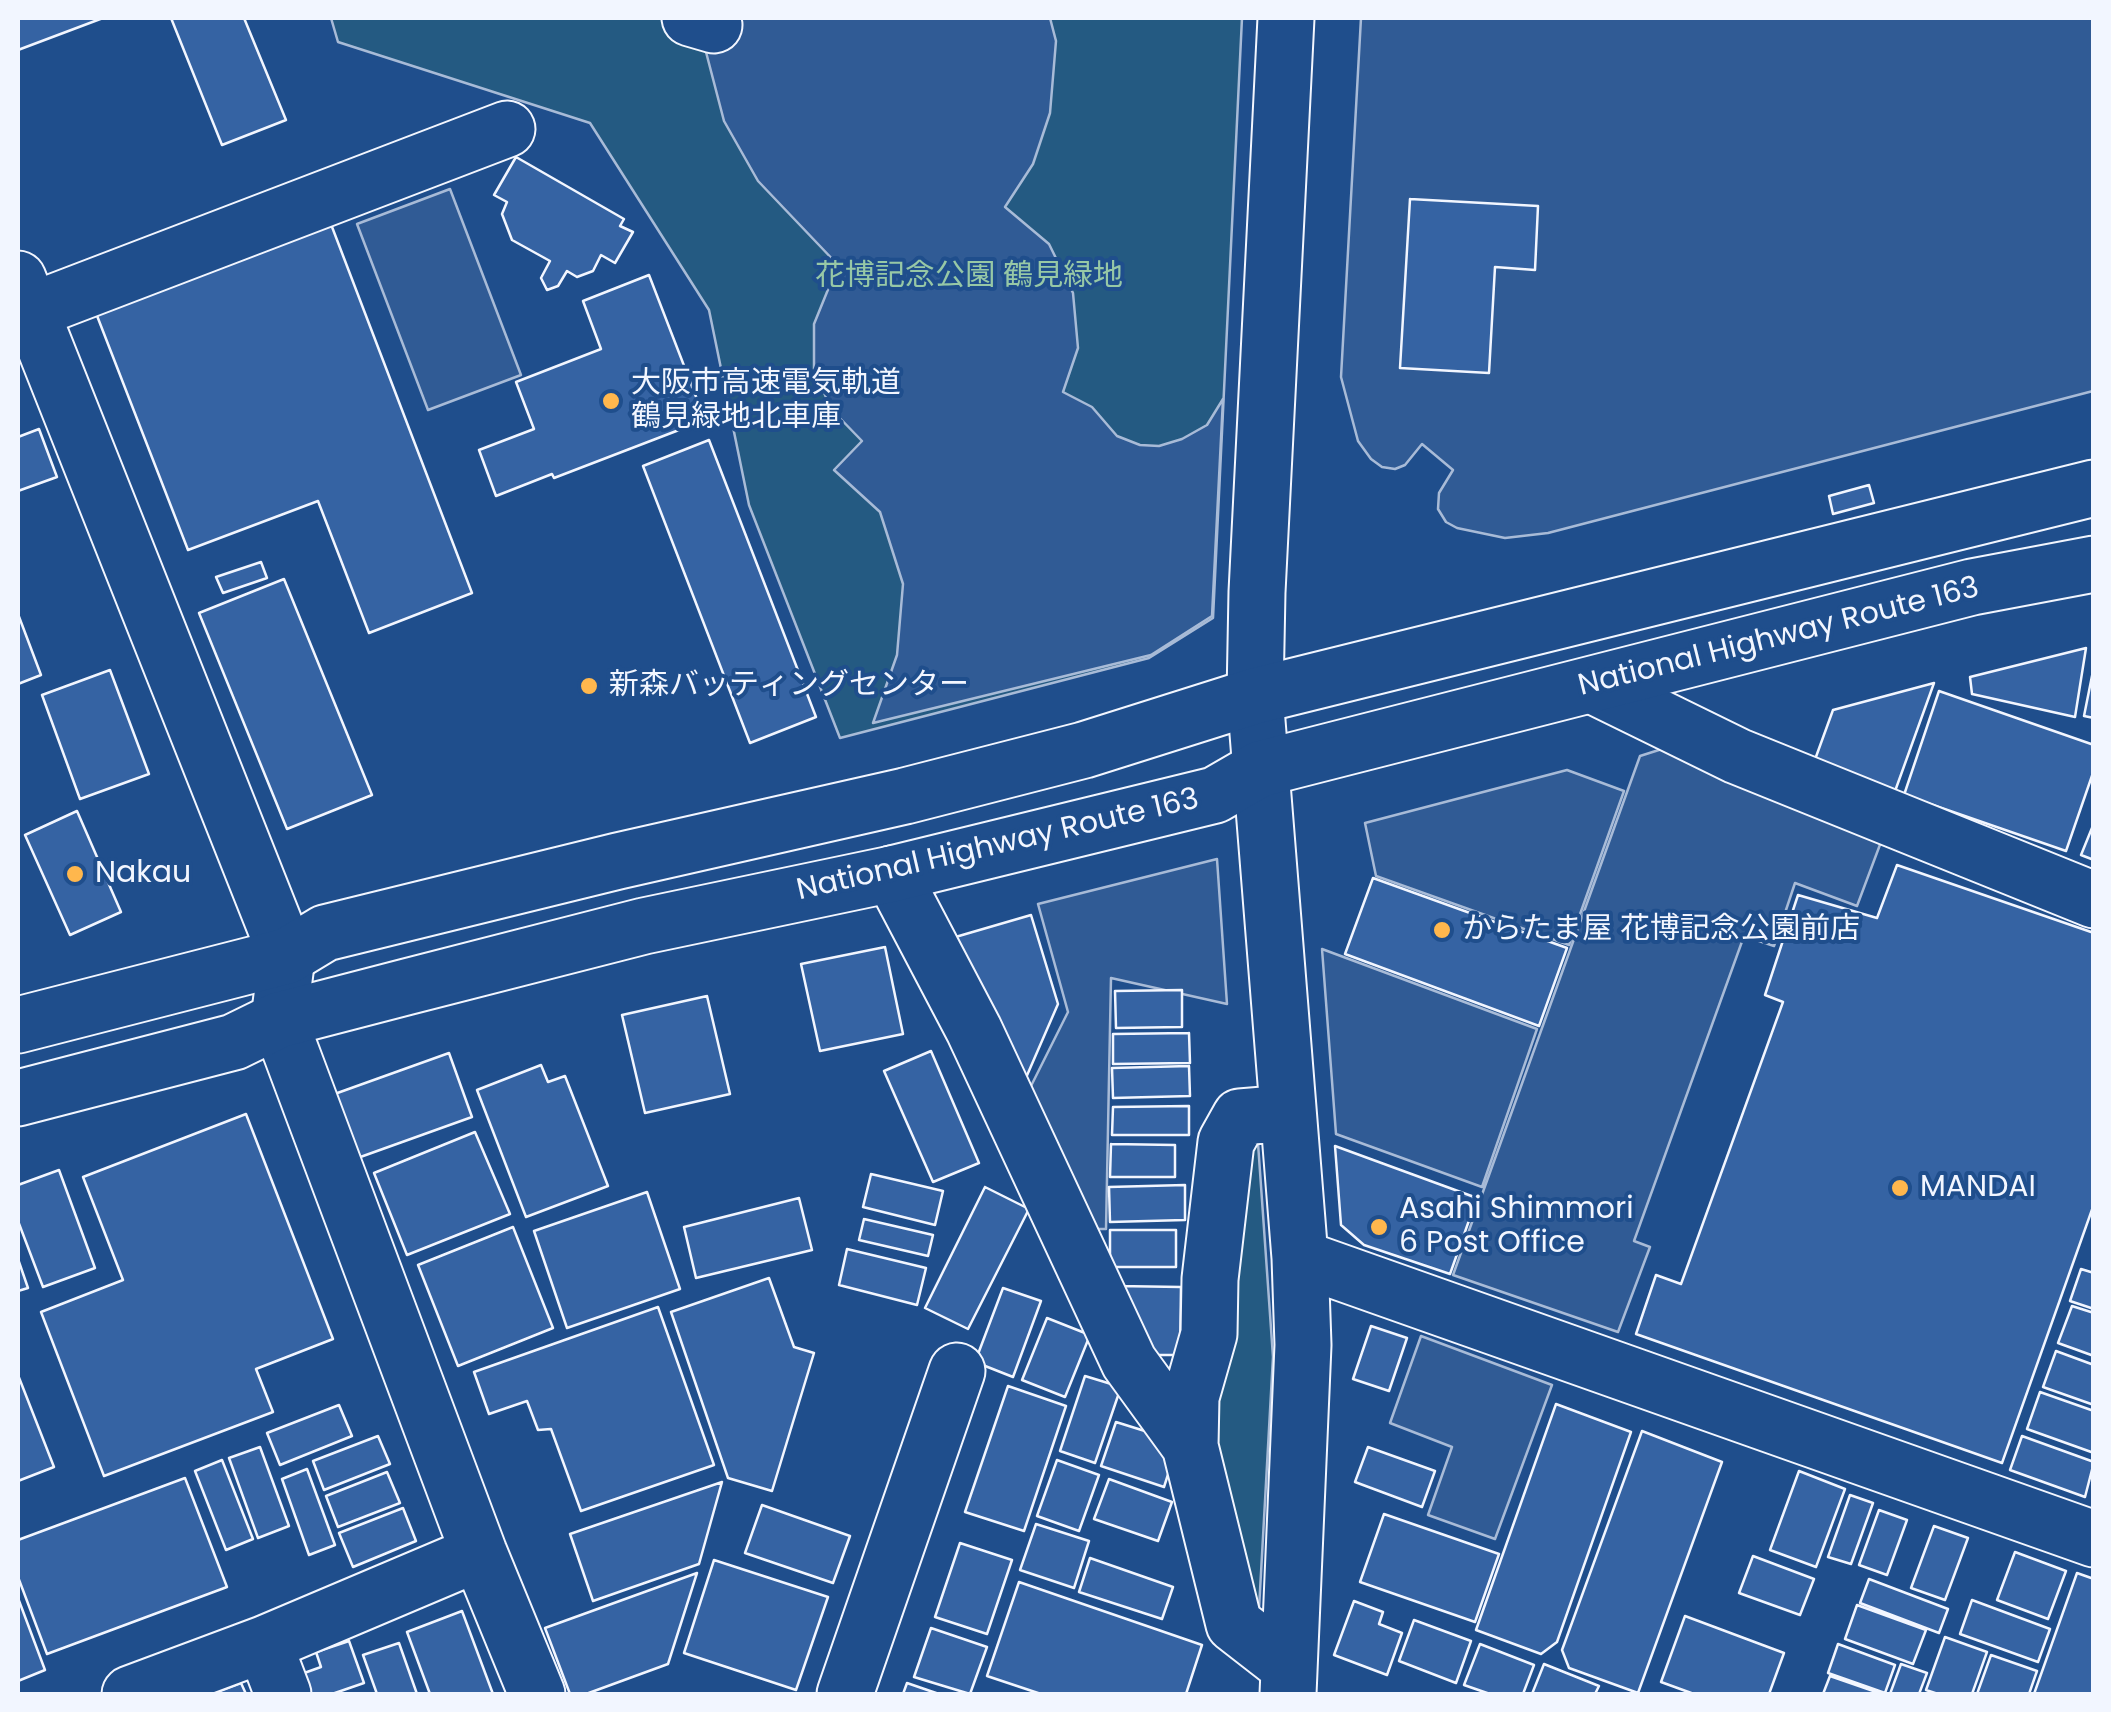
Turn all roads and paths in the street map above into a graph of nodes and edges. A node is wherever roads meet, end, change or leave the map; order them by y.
1 (1286, 18) edge
2 (507, 129) dead end
3 (22, 302) edge
4 (2094, 488) edge
5 (2094, 564) edge
6 (1592, 685) junction
7 (1256, 696) junction
8 (1260, 769) junction
9 (892, 874) junction
10 (2094, 900) edge
11 (287, 956) junction
12 (279, 1020) junction
13 (18, 1025) edge
14 (18, 1098) edge
15 (1288, 1113) junction
16 (1300, 1258) junction
17 (956, 1371) dead end
18 (1190, 1446) junction
19 (2094, 1538) edge
20 (479, 1553) junction
21 (264, 1644) junction
22 (1288, 1680) edge
23 (130, 1694) edge
24 (284, 1694) edge
25 (536, 1694) edge
26 (845, 1694) edge

1 - 7 main road
2 - 3 main road
3 - 11 main road
4 - 7 main road
5 - 6 main road, National Highway Route 163
6 - 8 main road, National Highway Route 163
6 - 10 main road
7 - 8 main road
7 - 11 main road
8 - 9 main road, National Highway Route 163
8 - 15 main road
9 - 12 main road, National Highway Route 163
9 - 18 main road
11 - 12 main road
11 - 13 main road
12 - 14 main road, National Highway Route 163
12 - 20 main road
15 - 16 main road
15 - 18 main road
16 - 19 main road
16 - 22 main road
17 - 26 main road
18 - 22 main road
20 - 21 main road
20 - 25 main road
21 - 23 main road
21 - 24 main road

